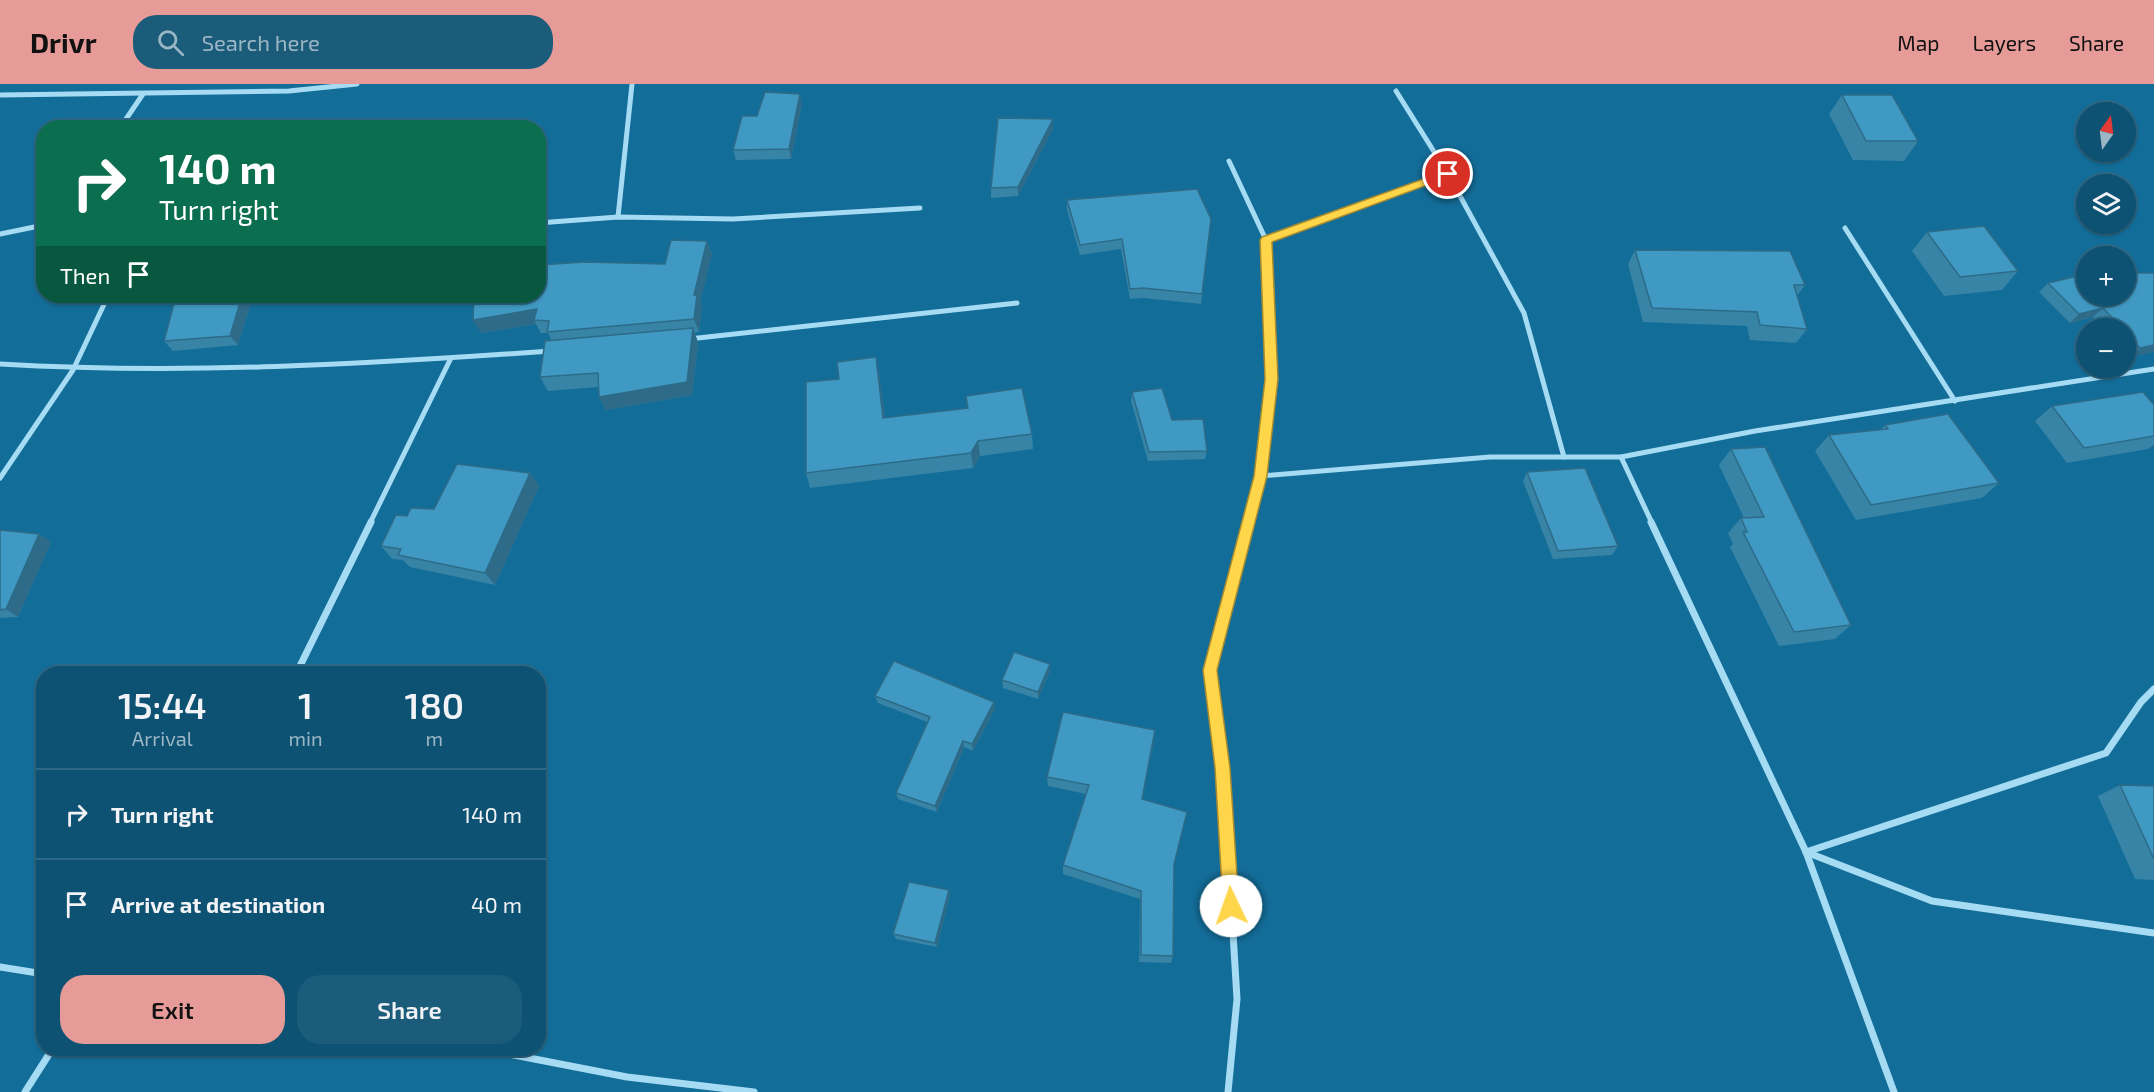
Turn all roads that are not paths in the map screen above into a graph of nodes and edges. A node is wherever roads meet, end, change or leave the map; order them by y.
1 (357, 84) edge
2 (632, 84) edge
3 (1396, 91) dead end
4 (0, 94) edge
5 (143, 94) junction
6 (125, 120) edge
7 (1229, 161) dead end
8 (1448, 174) junction
9 (920, 208) dead end
10 (618, 217) junction
11 (546, 222) edge
12 (36, 227) edge
13 (1845, 228) dead end
14 (0, 234) edge
15 (1266, 240) junction
16 (105, 303) edge
17 (1017, 303) dead end
18 (680, 340) edge
19 (554, 350) edge
20 (451, 358) junction
21 (0, 364) edge
22 (2154, 369) edge
23 (73, 370) junction
24 (1955, 401) junction
25 (1564, 457) junction
26 (1621, 457) junction
27 (1261, 476) junction
28 (0, 478) edge
29 (300, 666) edge
30 (2154, 689) edge
31 (1806, 852) junction
32 (2154, 933) edge
33 (0, 967) edge
34 (36, 973) edge
35 (48, 1056) edge
36 (519, 1056) edge
37 (25, 1092) edge
38 (754, 1092) edge
39 (1228, 1092) edge
40 (1894, 1092) edge

1 - 5 street
2 - 10 street
3 - 8 street
4 - 5 street
5 - 6 street
7 - 15 street
8 - 15 street
8 - 25 street
9 - 10 street
10 - 11 street
12 - 14 street
13 - 24 street
15 - 27 street
16 - 23 street
17 - 18 street
19 - 20 street
20 - 23 street
20 - 29 street
21 - 23 street
22 - 24 street
23 - 28 street
24 - 26 street
25 - 26 street
25 - 27 street
26 - 31 street
27 - 39 street
30 - 31 street
31 - 32 street
31 - 40 street
33 - 34 street
35 - 37 street
36 - 38 street

